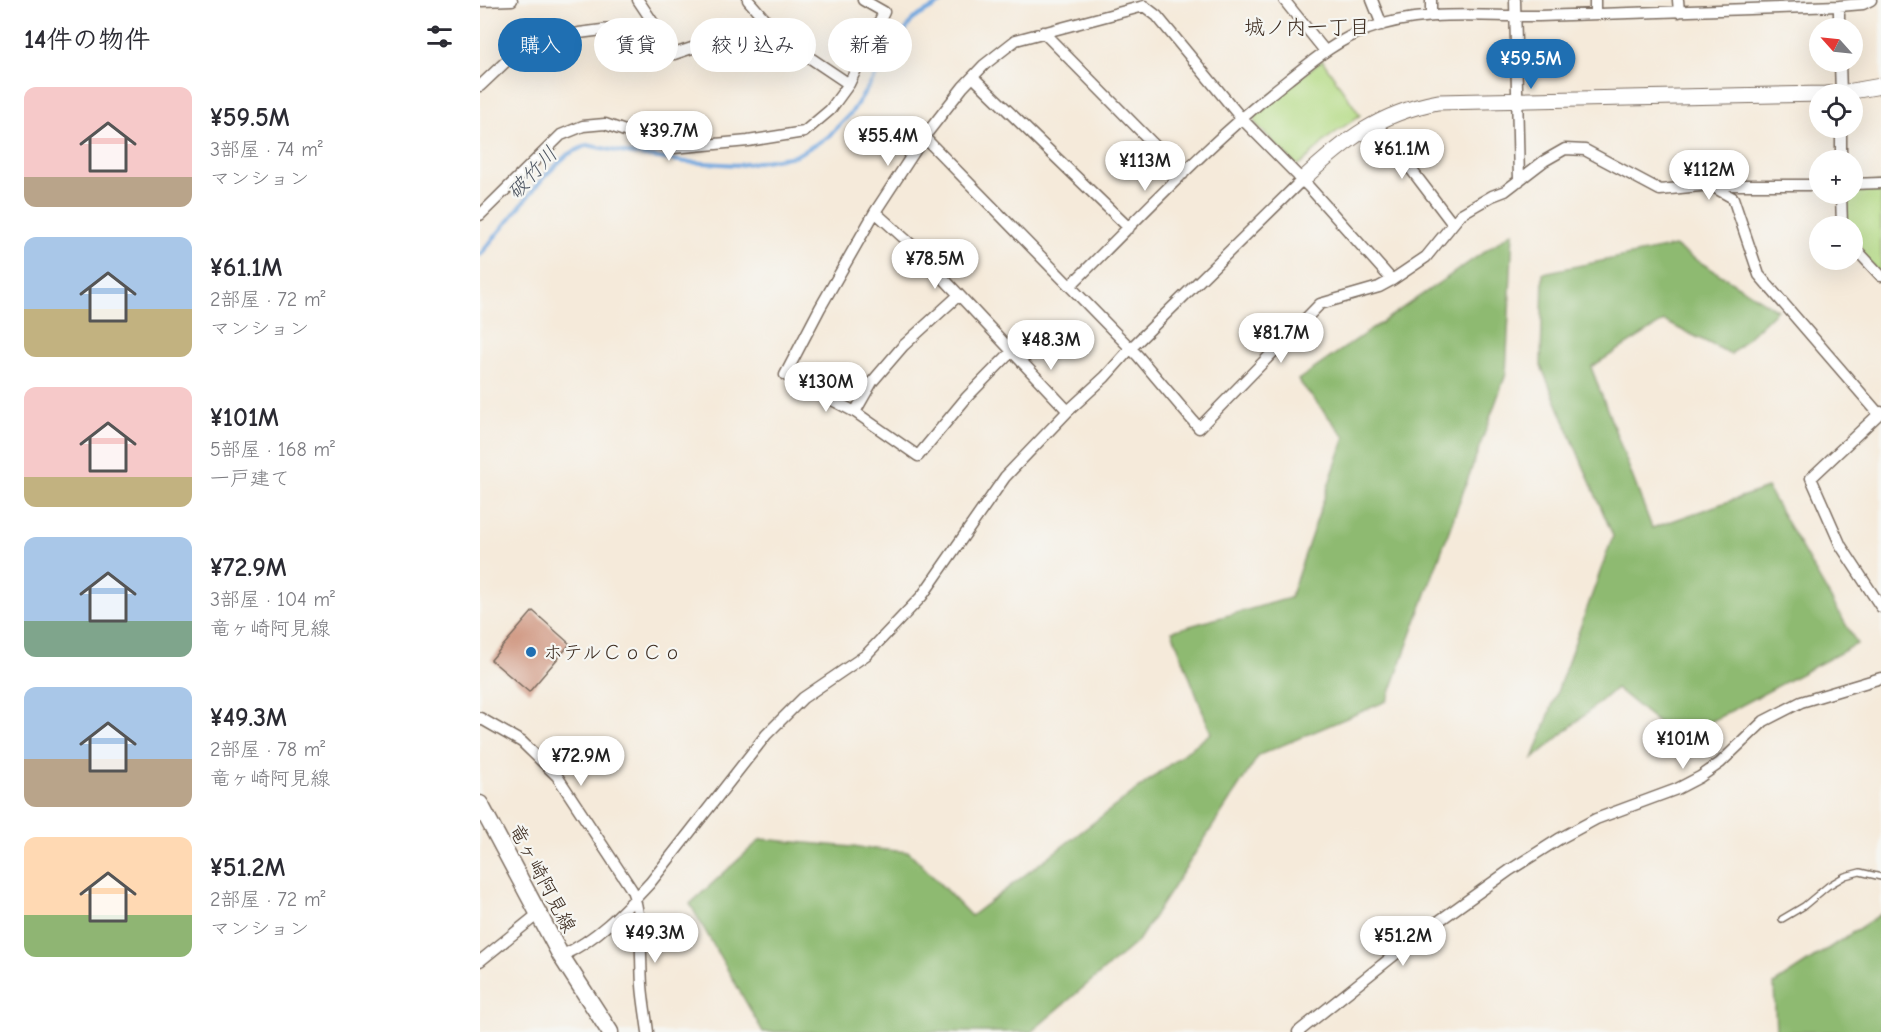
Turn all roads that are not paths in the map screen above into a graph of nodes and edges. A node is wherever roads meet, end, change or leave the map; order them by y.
1 (494, 0) edge
2 (512, 0) edge
3 (638, 0) edge
4 (748, 0) edge
5 (863, 0) edge
6 (1284, 0) edge
7 (1372, 0) edge
8 (1431, 0) edge
9 (1515, 0) edge
10 (1595, 0) edge
11 (1678, 0) edge
12 (1871, 0) edge
13 (480, 1) edge
14 (1839, 6) junction
15 (1679, 12) junction
16 (1596, 14) junction
17 (1431, 16) junction
18 (1515, 16) junction
19 (650, 18) edge
20 (764, 18) edge
21 (1839, 18) edge
22 (1383, 25) junction
23 (594, 31) edge
24 (1043, 32) junction
25 (1325, 51) junction
26 (816, 62) edge
27 (973, 77) junction
28 (849, 84) junction
29 (480, 86) edge
30 (1881, 86) edge
31 (1863, 90) edge
32 (1809, 95) edge
33 (1517, 100) junction
34 (1241, 118) junction
35 (1377, 121) junction
36 (924, 137) junction
37 (1183, 174) junction
38 (1302, 180) junction
39 (1519, 181) junction
40 (1881, 183) edge
41 (1863, 184) edge
42 (1710, 185) junction
43 (1809, 185) edge
44 (875, 212) junction
45 (480, 215) edge
46 (1452, 223) junction
47 (1129, 228) junction
48 (1863, 256) edge
49 (1881, 276) edge
50 (1392, 280) junction
51 (1070, 286) junction
52 (959, 295) junction
53 (1130, 348) junction
54 (1012, 350) junction
55 (1068, 411) junction
56 (855, 412) junction
57 (1880, 413) edge
58 (1881, 607) edge
59 (1881, 678) edge
60 (480, 718) edge
61 (480, 804) edge
62 (1881, 877) edge
63 (636, 899) junction
64 (538, 914) junction
65 (1782, 919) dead end
66 (561, 956) junction
67 (480, 961) edge
68 (610, 1032) edge
69 (648, 1032) edge
70 (1298, 1032) edge

1 - 2 street
1 - 13 street
3 - 19 street
4 - 20 street
5 - 28 street
6 - 25 street
7 - 22 street
8 - 17 street
9 - 18 street
10 - 16 street
11 - 15 street
12 - 14 street
14 - 15 street
14 - 21 street
15 - 16 street
16 - 18 street
17 - 18 street
17 - 22 street
18 - 33 street
22 - 25 street
23 - 29 street
24 - 27 street
24 - 34 street
24 - 37 street
25 - 34 street
26 - 28 street
27 - 36 street
27 - 47 street
28 - 45 street
30 - 31 street
32 - 33 street
33 - 35 street
33 - 39 street
34 - 37 street
34 - 38 street
35 - 38 street
35 - 46 street
36 - 44 street
36 - 51 street
37 - 47 street
38 - 50 street
38 - 53 street
39 - 42 street
39 - 46 street
40 - 41 street
42 - 43 street
42 - 57 street
44 - 52 street
44 - 56 street
46 - 50 street
47 - 51 street
48 - 49 street
50 - 53 street
51 - 53 street
52 - 54 street
52 - 56 street
53 - 55 street
54 - 55 street
54 - 56 street
55 - 63 street
57 - 58 street
59 - 70 street
60 - 63 street
61 - 64 main road, 竜ヶ崎阿見線
62 - 65 lane
63 - 66 street
63 - 69 street
64 - 66 main road, 竜ヶ崎阿見線
64 - 67 street
66 - 68 main road, 竜ヶ崎阿見線

